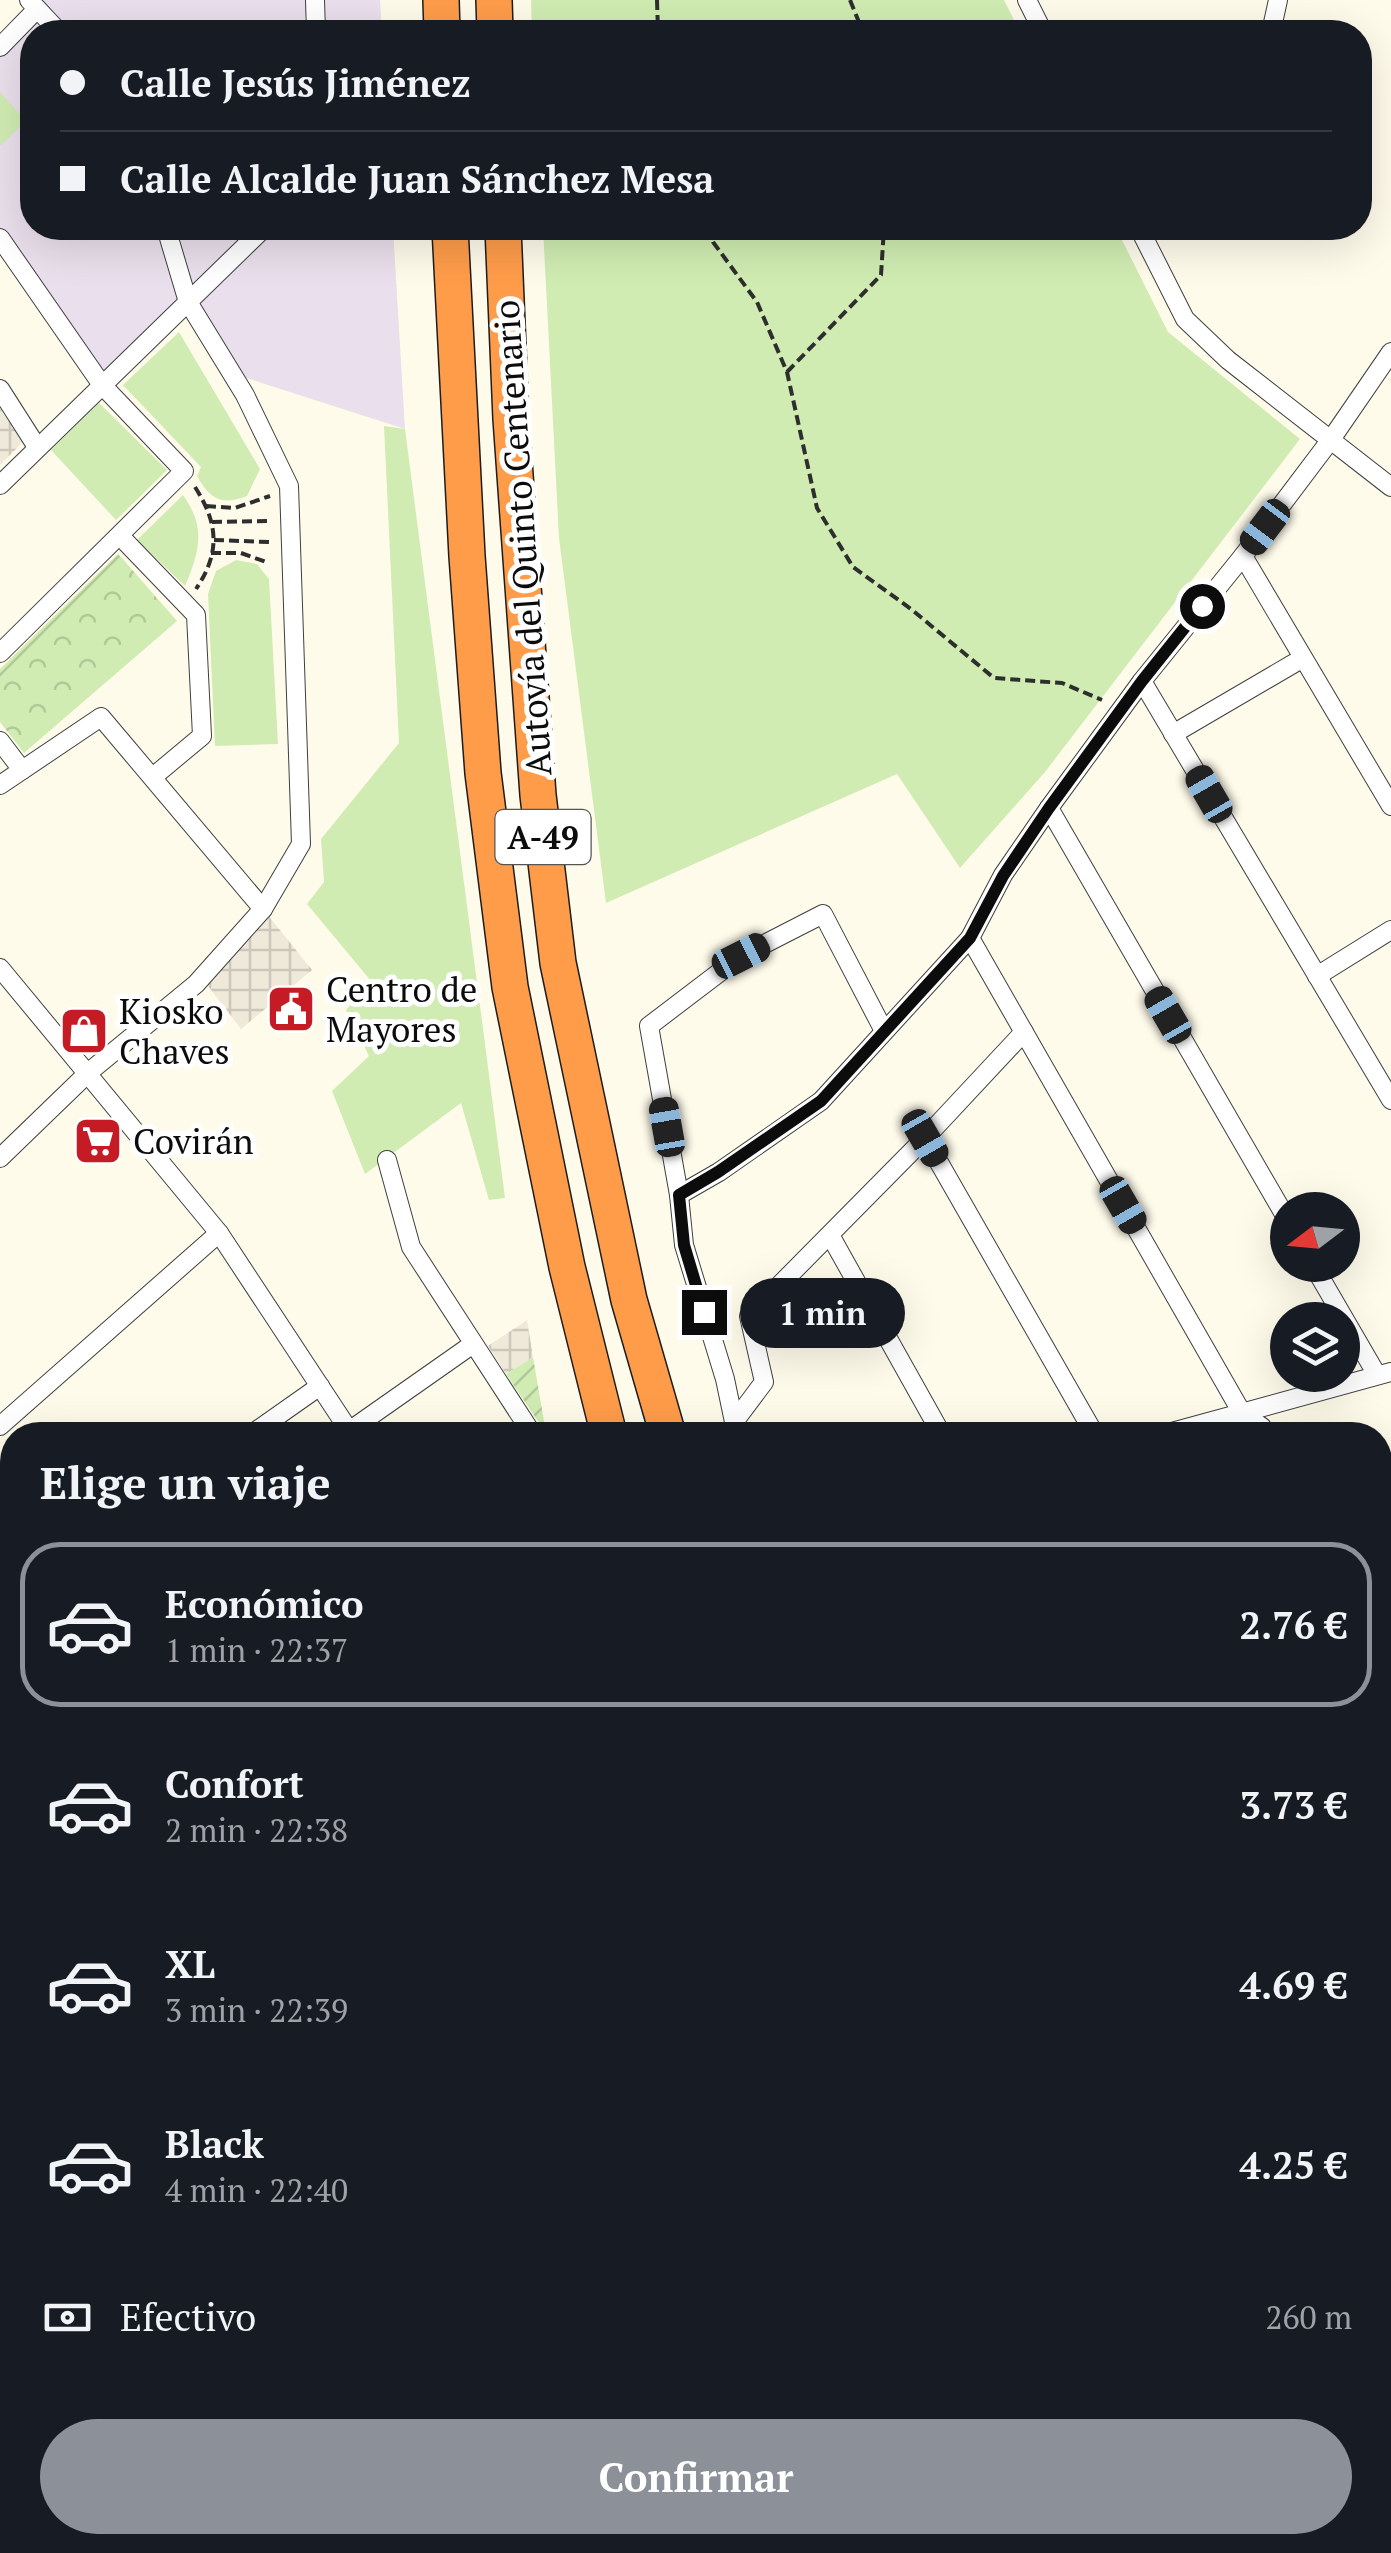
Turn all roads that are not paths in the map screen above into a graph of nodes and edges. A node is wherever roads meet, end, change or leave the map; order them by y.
1 (20, 20) edge
2 (0, 47) edge
3 (0, 238) edge
4 (170, 240) edge
5 (252, 240) edge
6 (451, 240) edge
7 (504, 240) edge
8 (1147, 240) edge
9 (188, 302) junction
10 (1391, 352) edge
11 (102, 385) junction
12 (0, 389) edge
13 (1332, 438) junction
14 (37, 448) junction
15 (0, 485) edge
16 (1391, 487) edge
17 (120, 536) junction
18 (1243, 556) junction
19 (0, 653) edge
20 (1303, 658) junction
21 (1142, 681) junction
22 (1173, 734) junction
23 (0, 741) edge
24 (22, 770) junction
25 (154, 776) junction
26 (0, 785) edge
27 (1391, 806) edge
28 (1049, 808) junction
29 (262, 909) junction
30 (1391, 930) edge
31 (970, 938) junction
32 (0, 968) edge
33 (1317, 976) junction
34 (884, 1032) junction
35 (1024, 1032) junction
36 (89, 1072) junction
37 (1391, 1100) edge
38 (925, 1138) junction
39 (0, 1158) edge
40 (387, 1160) dead end
41 (1271, 1192) edge
42 (679, 1195) junction
43 (219, 1233) junction
44 (830, 1235) junction
45 (1324, 1282) edge
46 (473, 1344) junction
47 (1384, 1374) edge
48 (320, 1386) junction
49 (1242, 1413) junction
50 (5, 1422) edge
51 (270, 1422) edge
52 (344, 1422) edge
53 (366, 1422) edge
54 (524, 1422) edge
55 (606, 1422) edge
56 (664, 1422) edge
57 (736, 1422) edge
58 (741, 1422) edge
59 (935, 1422) edge
60 (1088, 1422) edge
61 (1209, 1422) edge
62 (1255, 1422) edge

1 - 2 street
3 - 11 street
4 - 9 street
5 - 9 street
6 - 55 highway, Autovía del Quinto Centenario / A-49
7 - 56 highway, Autovía del Quinto Centenario / A-49
8 - 13 street
9 - 11 street
9 - 29 street
10 - 13 street
11 - 14 street
11 - 17 street
12 - 14 street
13 - 16 street
13 - 18 street
14 - 15 street
17 - 19 street
17 - 25 street
18 - 20 street
18 - 21 street
20 - 22 street
20 - 27 street
21 - 22 street
21 - 28 street
22 - 33 street
23 - 24 street
24 - 25 street
24 - 26 street
25 - 29 street
28 - 31 street
28 - 41 street
29 - 36 street
30 - 33 street
31 - 34 street
31 - 35 street
32 - 36 street
33 - 37 street
34 - 42 street
34 - 42 street
35 - 38 street
35 - 49 street
36 - 39 street
36 - 43 street
38 - 44 street
38 - 60 street
40 - 46 street
42 - 57 street
43 - 48 street
43 - 50 street
44 - 58 street
44 - 59 street
45 - 47 street
46 - 53 street
46 - 54 street
47 - 49 street
48 - 51 street
48 - 52 street
49 - 61 street
49 - 62 street

